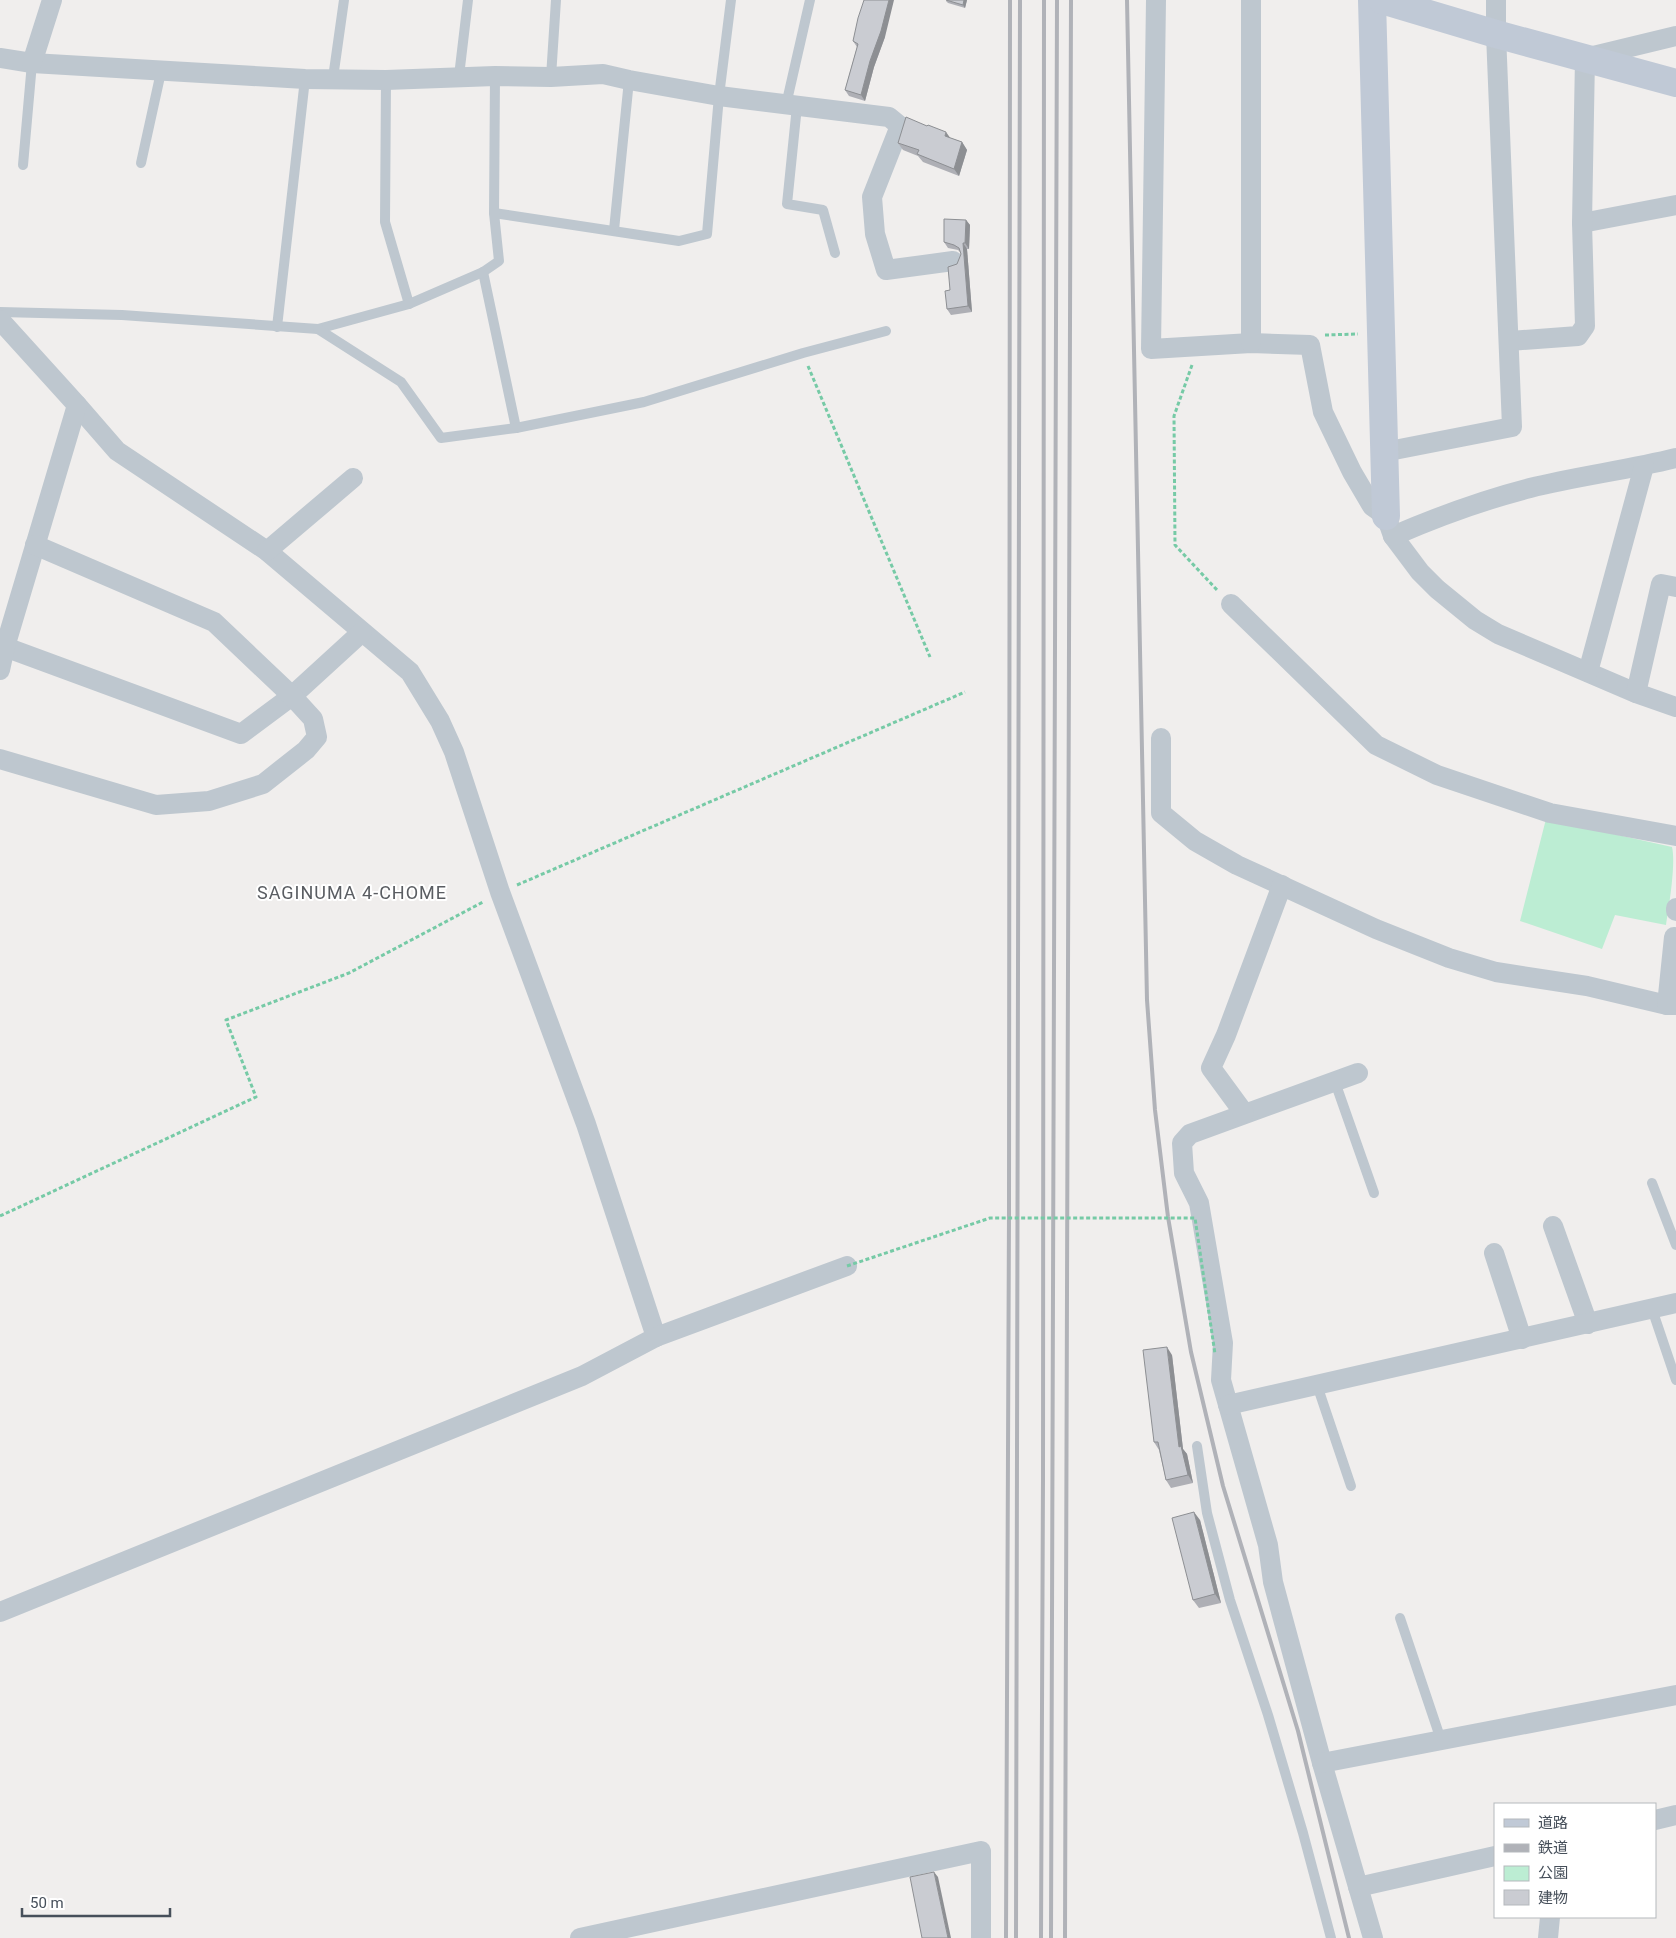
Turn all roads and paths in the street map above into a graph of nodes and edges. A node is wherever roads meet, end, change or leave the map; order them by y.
1 (52, 0) edge
2 (344, 0) edge
3 (468, 0) edge
4 (556, 0) edge
5 (731, 0) edge
6 (810, 0) edge
7 (1156, 0) edge
8 (1251, 0) edge
9 (1372, 0) edge
10 (1382, 0) edge
11 (1496, 0) edge
12 (1496, 34) junction
13 (1676, 36) edge
14 (0, 58) edge
15 (1586, 58) junction
16 (32, 63) junction
17 (161, 72) junction
18 (458, 76) junction
19 (495, 76) junction
20 (551, 77) junction
21 (333, 78) junction
22 (305, 79) junction
23 (386, 80) junction
24 (630, 80) junction
25 (1676, 83) edge
26 (719, 96) junction
27 (792, 105) junction
28 (141, 162) dead end
29 (23, 165) dead end
30 (1676, 205) edge
31 (494, 213) junction
32 (1582, 223) junction
33 (614, 230) junction
34 (835, 253) dead end
35 (953, 261) dead end
36 (483, 272) junction
37 (409, 304) junction
38 (0, 312) edge
39 (0, 320) edge
40 (277, 327) junction
41 (318, 329) junction
42 (886, 331) dead end
43 (1381, 334) junction
44 (1510, 341) junction
45 (1251, 343) junction
46 (1199, 345) junction
47 (1310, 345) junction
48 (803, 353) junction
49 (77, 405) junction
50 (516, 428) junction
51 (1384, 452) junction
52 (1676, 458) edge
53 (1644, 466) junction
54 (354, 478) dead end
55 (1390, 526) junction
56 (35, 545) junction
57 (267, 551) junction
58 (1676, 587) edge
59 (1230, 604) joint
60 (362, 632) junction
61 (5, 647) junction
62 (930, 656) dead end
63 (0, 670) edge
64 (1588, 672) junction
65 (965, 692) dead end
66 (1636, 693) junction
67 (292, 696) junction
68 (1676, 707) edge
69 (1161, 738) dead end
70 (0, 759) edge
71 (1676, 836) edge
72 (1282, 885) junction
73 (500, 892) junction
74 (1674, 937) dead end
75 (1672, 1005) edge
76 (1358, 1073) dead end
77 (1335, 1082) junction
78 (1244, 1113) junction
79 (1652, 1183) dead end
80 (1374, 1193) dead end
81 (0, 1216) edge
82 (1553, 1226) dead end
83 (1676, 1245) edge
84 (1494, 1253) dead end
85 (848, 1266) joint
86 (1676, 1303) edge
87 (1652, 1309) junction
88 (1588, 1324) junction
89 (656, 1337) junction
90 (1522, 1339) junction
91 (1215, 1354) dead end
92 (1676, 1380) edge
93 (1317, 1385) junction
94 (1228, 1405) junction
95 (1197, 1446) dead end
96 (1351, 1486) dead end
97 (0, 1612) edge
98 (1400, 1618) dead end
99 (1676, 1695) edge
100 (1442, 1740) junction
101 (1322, 1763) junction
102 (1676, 1815) edge
103 (1656, 1820) edge
104 (1494, 1856) edge
105 (1358, 1887) junction
106 (1550, 1918) edge
107 (580, 1938) edge
108 (981, 1938) edge
109 (1331, 1938) edge
110 (1374, 1938) edge
111 (1548, 1938) edge

1 - 16 street
2 - 21 lane
3 - 18 lane
4 - 20 lane
5 - 26 lane
6 - 27 lane
7 - 46 street
8 - 45 street
9 - 43 street
10 - 12 street
11 - 12 street
12 - 15 street
12 - 44 street
13 - 15 street
14 - 16 street
15 - 25 street
15 - 32 street
16 - 17 street
16 - 29 lane
17 - 22 street
17 - 28 lane
18 - 19 street
18 - 23 street
19 - 20 street
19 - 31 lane
20 - 24 street
21 - 22 street
21 - 23 street
22 - 40 lane
23 - 37 lane
24 - 26 street
24 - 33 lane
26 - 27 street
26 - 33 lane
27 - 34 lane
27 - 35 street
30 - 32 street
31 - 33 lane
31 - 36 lane
32 - 44 street
36 - 37 lane
36 - 50 lane
37 - 41 lane
38 - 40 lane
39 - 49 street
40 - 41 lane
41 - 50 lane
42 - 48 lane
43 - 47 path
43 - 51 street
44 - 51 street
45 - 46 street
45 - 47 street
46 - 59 path
47 - 55 street
48 - 50 lane
48 - 62 path
49 - 56 street
49 - 57 street
51 - 55 street
52 - 53 street
53 - 55 street
53 - 64 street
54 - 57 street
55 - 64 street
56 - 61 street
56 - 67 street
57 - 60 street
58 - 66 street
59 - 71 street
60 - 67 street
60 - 73 street
61 - 63 street
61 - 67 street
64 - 66 street
65 - 73 path
66 - 68 street
67 - 70 street
69 - 72 street
72 - 75 street
72 - 78 street
73 - 81 path
73 - 89 street
74 - 75 street
76 - 77 street
77 - 78 street
77 - 80 lane
78 - 94 street
79 - 83 lane
82 - 88 street
84 - 90 street
85 - 89 street
85 - 91 path, bridge
86 - 87 street
87 - 88 street
87 - 92 lane
88 - 90 street
89 - 97 street
90 - 93 street
93 - 94 street
93 - 96 lane
94 - 101 street
95 - 109 lane
98 - 100 lane
99 - 100 street
100 - 101 street
101 - 105 street
102 - 103 street
104 - 105 street
105 - 110 street
106 - 111 street
107 - 108 street

